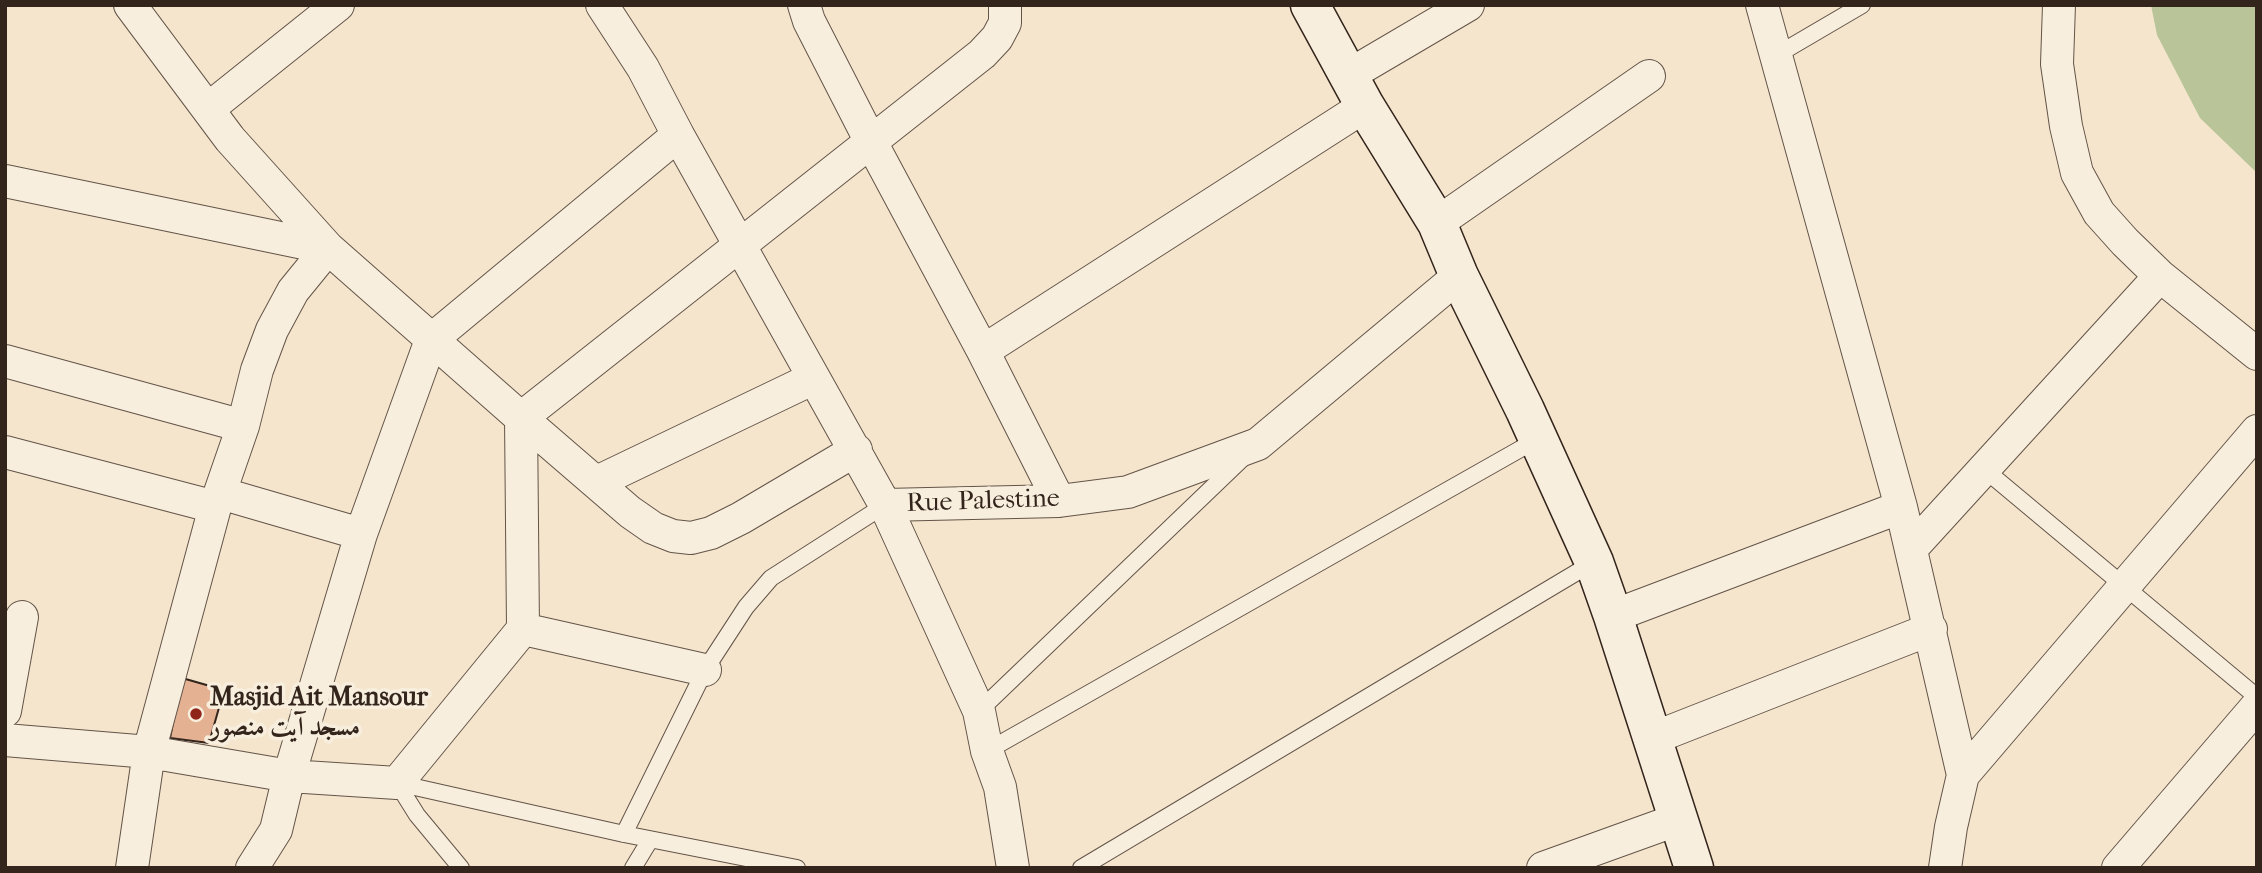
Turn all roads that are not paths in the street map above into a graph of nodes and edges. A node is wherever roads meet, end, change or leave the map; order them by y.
1 (338, 5) edge
2 (603, 5) edge
3 (804, 5) edge
4 (1006, 5) edge
5 (1310, 5) edge
6 (1468, 5) edge
7 (1762, 5) edge
8 (1862, 5) edge
9 (2059, 5) edge
10 (136, 7) edge
11 (1775, 56) junction
12 (1649, 76) dead end
13 (1357, 90) junction
14 (208, 109) junction
15 (678, 135) junction
16 (871, 142) junction
17 (5, 181) edge
18 (1437, 223) junction
19 (740, 246) junction
20 (328, 248) junction
21 (2160, 275) junction
22 (1459, 276) junction
23 (431, 340) junction
24 (983, 351) junction
25 (2257, 354) edge
26 (5, 361) edge
27 (814, 378) junction
28 (521, 418) junction
29 (243, 426) junction
30 (2257, 431) edge
31 (1538, 439) junction
32 (1258, 444) junction
33 (856, 450) junction
34 (5, 452) edge
35 (1984, 470) junction
36 (597, 482) junction
37 (217, 500) junction
38 (1059, 501) junction
39 (885, 505) junction
40 (1901, 507) junction
41 (361, 534) junction
42 (1911, 549) junction
43 (1594, 562) junction
44 (2123, 587) junction
45 (1613, 616) junction
46 (22, 617) dead end
47 (523, 629) junction
48 (1931, 629) junction
49 (705, 670) junction
50 (2257, 697) edge
51 (2257, 706) edge
52 (5, 710) edge
53 (979, 711) junction
54 (1651, 739) junction
55 (5, 740) edge
56 (988, 751) junction
57 (149, 752) junction
58 (1963, 775) junction
59 (289, 776) junction
60 (397, 783) junction
61 (1679, 819) junction
62 (624, 834) junction
63 (650, 840) junction
64 (132, 868) edge
65 (252, 868) edge
66 (461, 868) edge
67 (634, 868) edge
68 (797, 868) edge
69 (1013, 868) edge
70 (1081, 868) edge
71 (1544, 868) edge
72 (1694, 868) edge
73 (1945, 868) edge
74 (2118, 868) edge

1 - 14 street
2 - 15 street, Rue Palestine
3 - 16 street
4 - 16 street
5 - 13 street
6 - 13 street
7 - 11 street
8 - 11 lane
9 - 21 street
10 - 14 street
11 - 40 street
12 - 18 street
13 - 18 street
13 - 24 street
14 - 20 street
15 - 19 street, Rue Palestine
15 - 23 street
16 - 19 street
16 - 24 street
17 - 20 street
18 - 22 street
19 - 27 street, Rue Palestine
19 - 28 street
20 - 23 street
20 - 29 street
21 - 25 street
21 - 35 street
22 - 31 street
22 - 32 street, Rue Palestine
23 - 28 street
23 - 41 street
24 - 38 street
26 - 29 street
27 - 33 street, Rue Palestine
27 - 36 street
28 - 36 street
28 - 47 street
29 - 37 street
30 - 44 street
31 - 43 street
31 - 56 lane
32 - 38 street, Rue Palestine
32 - 53 lane
33 - 36 street
33 - 39 street, Rue Palestine
34 - 37 street
35 - 42 street
35 - 44 lane
37 - 41 street
37 - 57 street
38 - 39 street, Rue Palestine
39 - 49 lane
39 - 53 street
40 - 42 street
40 - 45 street
41 - 59 street
42 - 48 street
43 - 45 street
43 - 70 lane
44 - 50 lane
44 - 58 street
45 - 54 street
46 - 52 street
47 - 49 street
47 - 60 street
48 - 54 street
48 - 58 street
49 - 62 lane
51 - 74 street
53 - 56 street
54 - 61 street
55 - 57 street
56 - 69 street
57 - 59 street
57 - 64 street
58 - 73 street
59 - 60 street
59 - 65 street
60 - 62 lane
60 - 66 lane
61 - 71 street
61 - 72 street
62 - 63 lane
63 - 67 lane
63 - 68 lane

